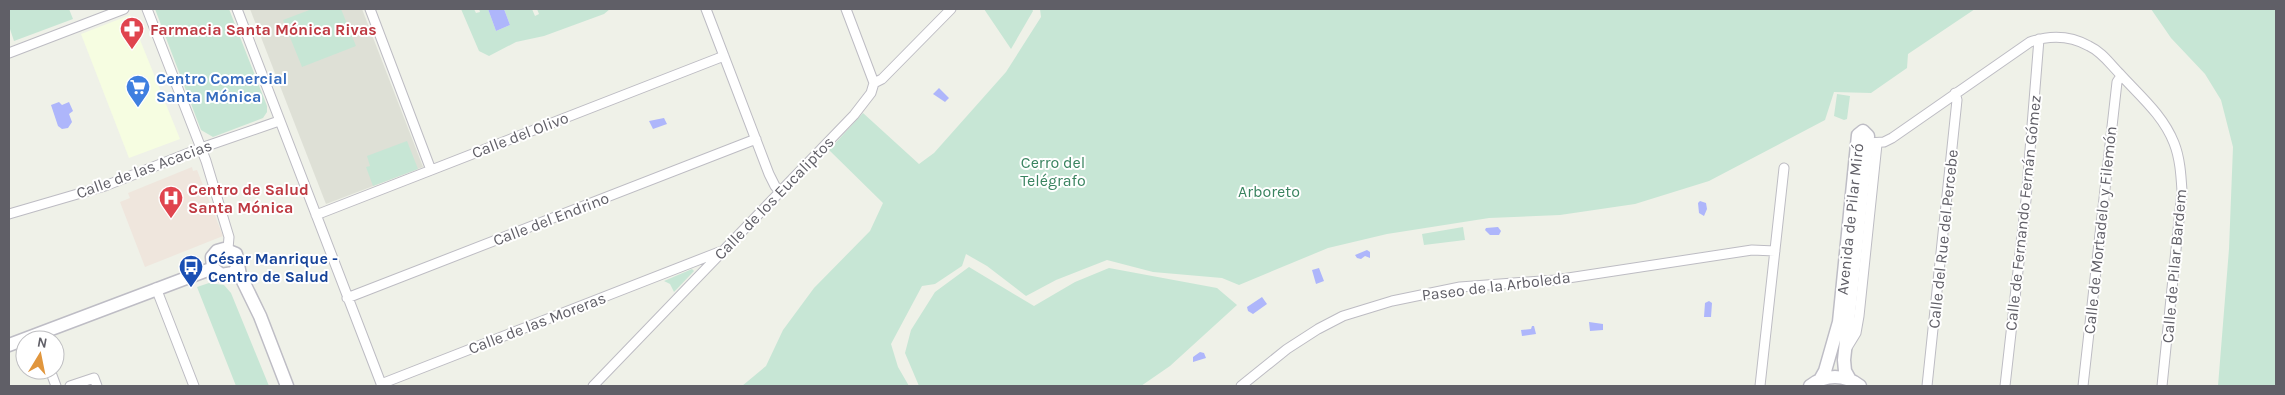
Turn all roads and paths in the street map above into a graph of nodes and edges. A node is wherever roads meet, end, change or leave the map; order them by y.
1 (124, 9) edge
2 (147, 9) edge
3 (237, 9) edge
4 (370, 9) edge
5 (706, 9) edge
6 (846, 9) edge
7 (951, 9) edge
8 (2039, 39) junction
9 (9, 54) edge
10 (724, 56) junction
11 (2121, 76) junction
12 (874, 83) junction
13 (1955, 93) junction
14 (279, 120) junction
15 (756, 139) junction
16 (1872, 143) junction
17 (201, 148) junction
18 (1784, 168) dead end
19 (431, 170) junction
20 (780, 191) junction
21 (9, 214) edge
22 (316, 215) junction
23 (228, 249) junction
24 (1775, 250) junction
25 (722, 251) junction
26 (693, 262) junction
27 (238, 266) junction
28 (213, 268) junction
29 (702, 271) junction
30 (225, 276) junction
31 (156, 288) junction
32 (347, 298) junction
33 (55, 330) edge
34 (1815, 383) edge
35 (1855, 383) edge
36 (382, 385) edge
37 (70, 386) edge
38 (97, 386) edge
39 (194, 386) edge
40 (280, 386) edge
41 (287, 386) edge
42 (593, 386) edge
43 (1241, 386) edge
44 (1760, 386) edge
45 (1927, 386) edge
46 (2005, 386) edge
47 (2083, 386) edge
48 (2162, 386) edge

1 - 9 street
2 - 17 street
3 - 14 street
4 - 19 street
5 - 10 street
6 - 12 street
7 - 12 street, Calle de los Eucaliptos
8 - 11 street, Calle de Pilar Bardem
8 - 13 street, Calle de Pilar Bardem
8 - 46 street, Calle de Fernando Fernán Gómez
10 - 15 street
10 - 19 street, Calle del Olivo
11 - 47 street, Calle de Mortadelo y Filemón
11 - 48 street, Calle de Pilar Bardem
12 - 20 street, Calle de los Eucaliptos
13 - 16 street, Calle de Pilar Bardem
13 - 45 street, Calle del Rue del Percebe
14 - 17 street, Calle de las Acacias
14 - 22 street
15 - 20 street
15 - 32 street, Calle del Endrino
16 - 34 street, Avenida de Pilar Miró
16 - 35 street, Avenida de Pilar Miró
17 - 21 street, Calle de las Acacias
17 - 23 street
18 - 24 street
19 - 22 street, Calle del Olivo
20 - 25 street, Calle de los Eucaliptos
22 - 32 street
23 - 27 street
23 - 28 street
24 - 43 street, Paseo de la Arboleda
24 - 44 street
25 - 26 street, Calle de las Moreras
25 - 29 street, Calle de los Eucaliptos
26 - 29 street
26 - 36 street, Calle de las Moreras
27 - 30 street
27 - 41 street
28 - 30 street
28 - 31 street
29 - 42 street, Calle de los Eucaliptos
30 - 40 street
31 - 33 street
31 - 39 street
32 - 36 street
34 - 35 street
37 - 38 street

